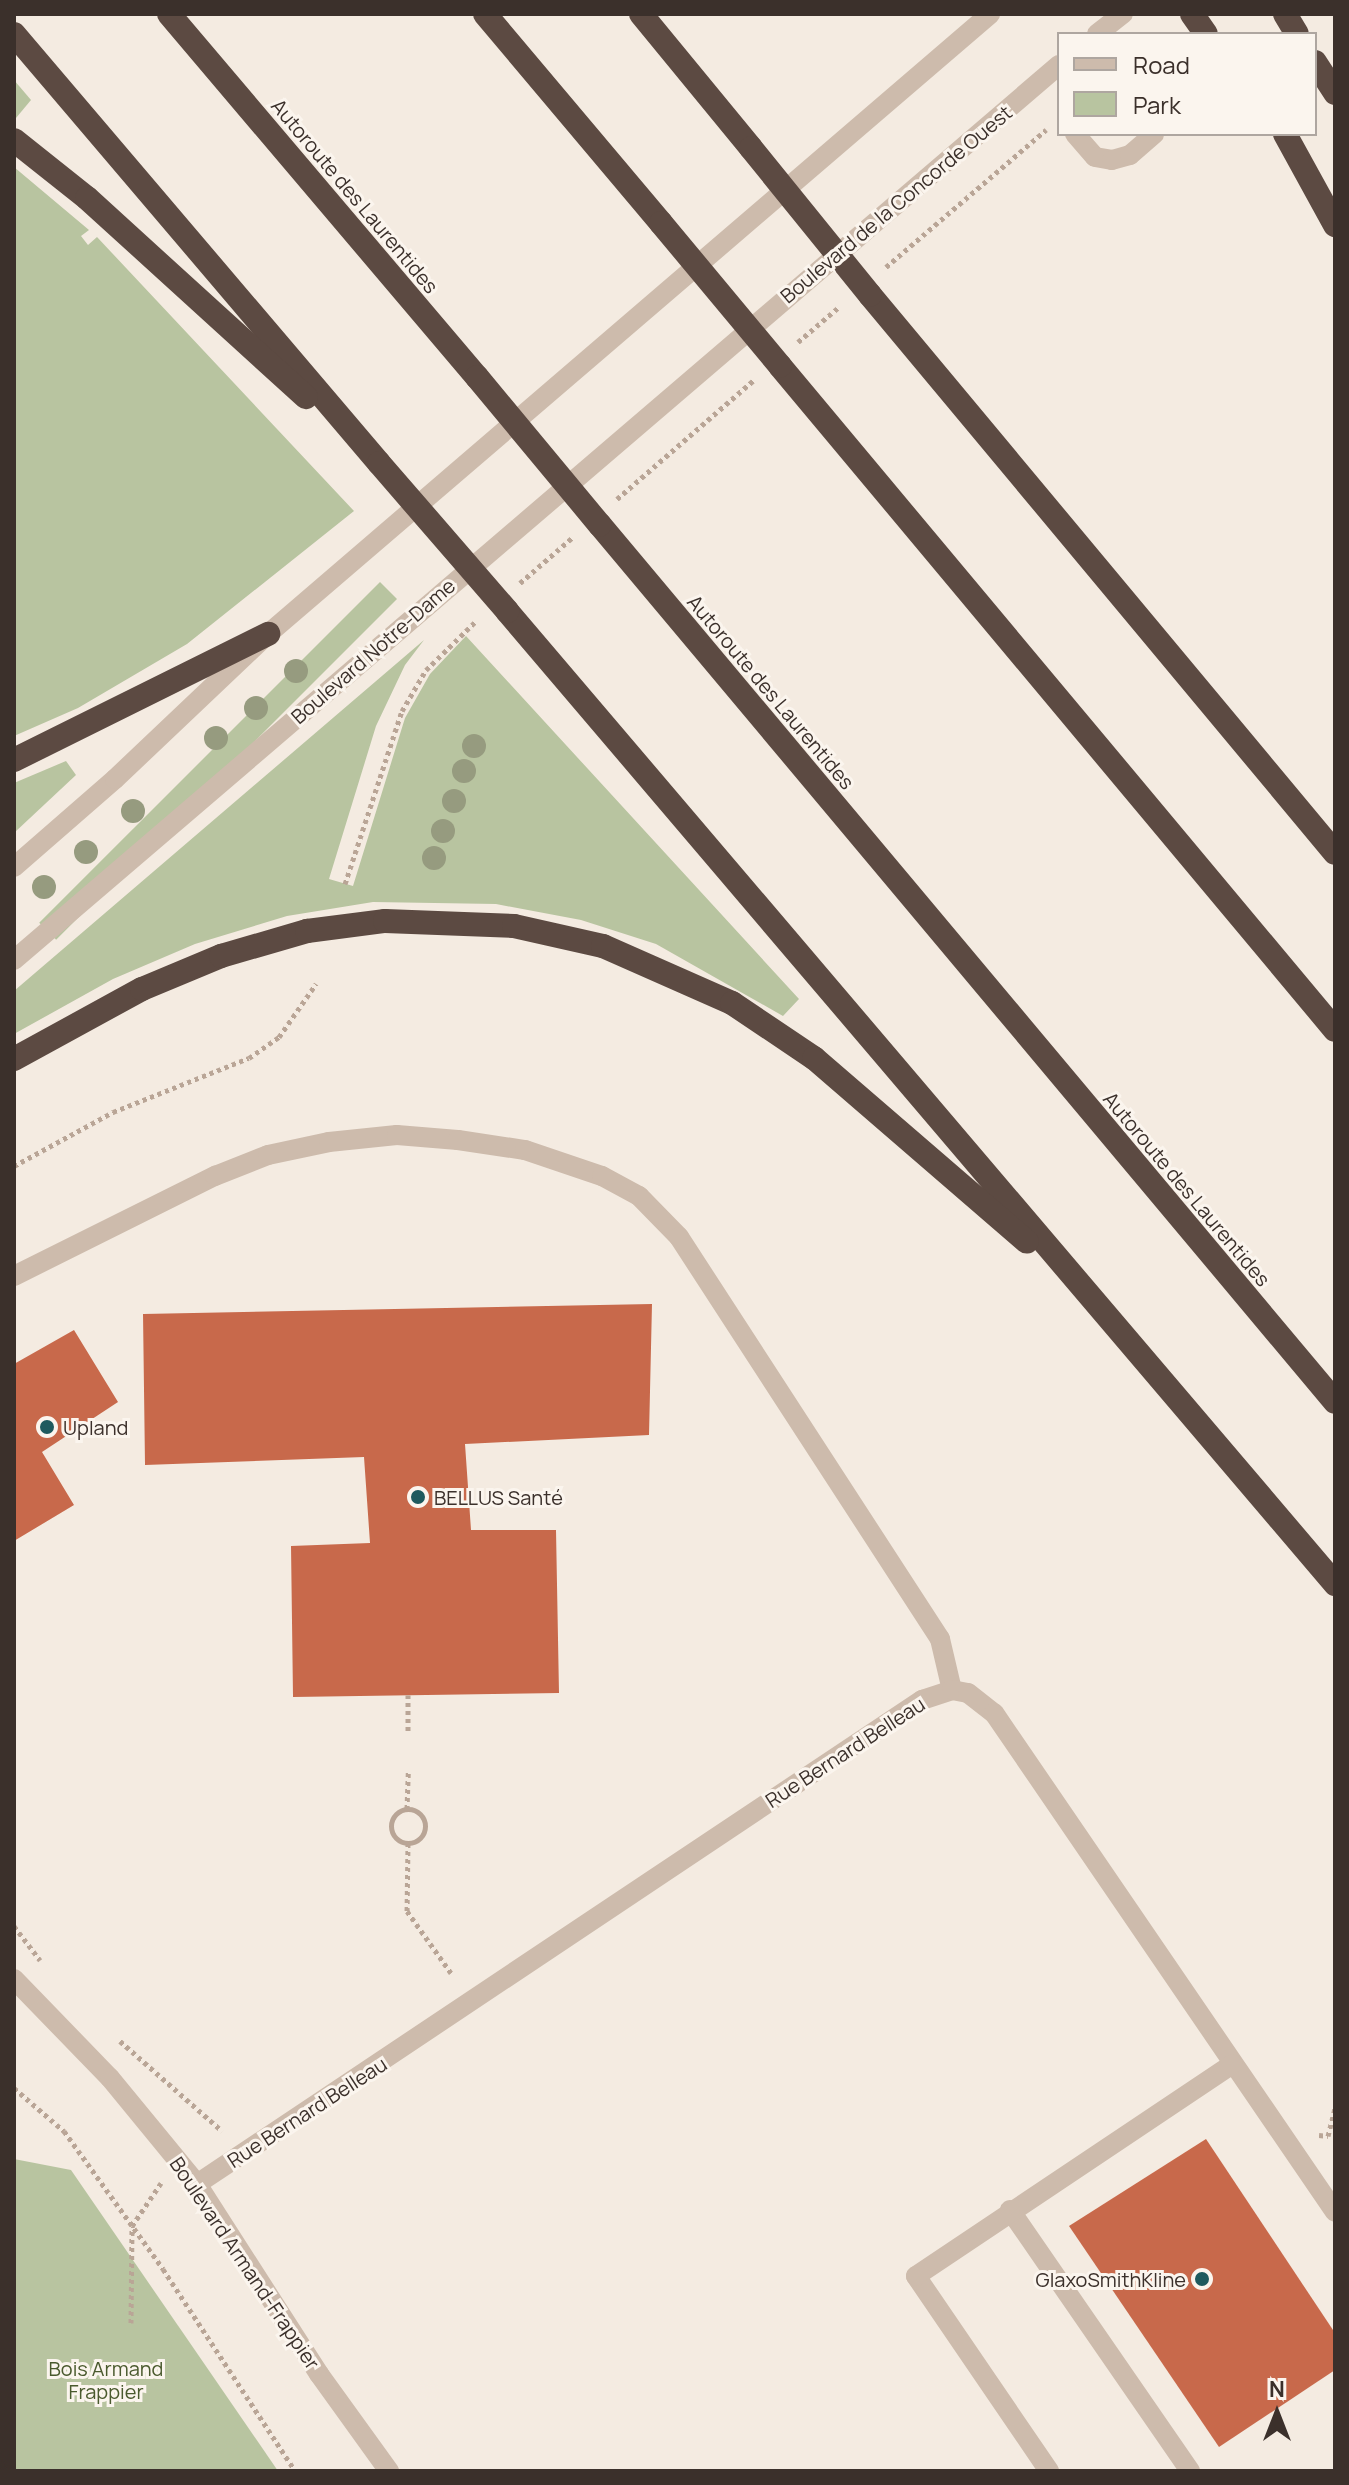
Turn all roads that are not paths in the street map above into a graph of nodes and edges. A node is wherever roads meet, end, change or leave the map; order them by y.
1 (169, 14) edge
2 (485, 14) edge
3 (641, 14) edge
4 (990, 14) edge
5 (1123, 14) edge
6 (1192, 14) edge
7 (1285, 14) edge
8 (1100, 32) edge
9 (1205, 32) edge
10 (1296, 32) edge
11 (14, 34) edge
12 (1317, 65) edge
13 (1057, 67) edge
14 (1335, 93) edge
15 (1077, 136) edge
16 (1152, 136) edge
17 (1286, 136) edge
18 (14, 140) edge
19 (1335, 225) edge
20 (733, 343) joint
21 (379, 463) junction
22 (268, 634) junction
23 (14, 760) edge
24 (1335, 853) edge
25 (14, 867) edge
26 (14, 960) edge
27 (1335, 1030) edge
28 (14, 1059) edge
29 (14, 1276) edge
30 (1090, 1296) junction
31 (1335, 1402) edge
32 (1335, 1584) edge
33 (952, 1690) junction
34 (17, 1987) edge
35 (1233, 2064) junction
36 (197, 2184) junction
37 (1010, 2210) junction
38 (1335, 2212) edge
39 (389, 2471) edge
40 (1049, 2471) edge
41 (1190, 2471) edge

1 - 31 highway, Autoroute des Laurentides, bridge
2 - 27 highway, bridge
3 - 24 highway, bridge
4 - 22 street
5 - 8 street
6 - 9 highway
7 - 10 highway
11 - 21 highway
12 - 14 highway
13 - 20 street, Boulevard de la Concorde Ouest
15 - 16 street
17 - 19 highway
18 - 21 highway
20 - 26 street, Boulevard Notre-Dame
21 - 30 highway, bridge
22 - 23 highway
22 - 25 street
28 - 30 highway
29 - 33 street
30 - 32 highway
33 - 35 street
33 - 36 street, Rue Bernard Belleau
34 - 36 street, Boulevard Armand-Frappier
35 - 37 street
35 - 38 street
36 - 39 street, Boulevard Armand-Frappier
37 - 40 street
37 - 41 street

